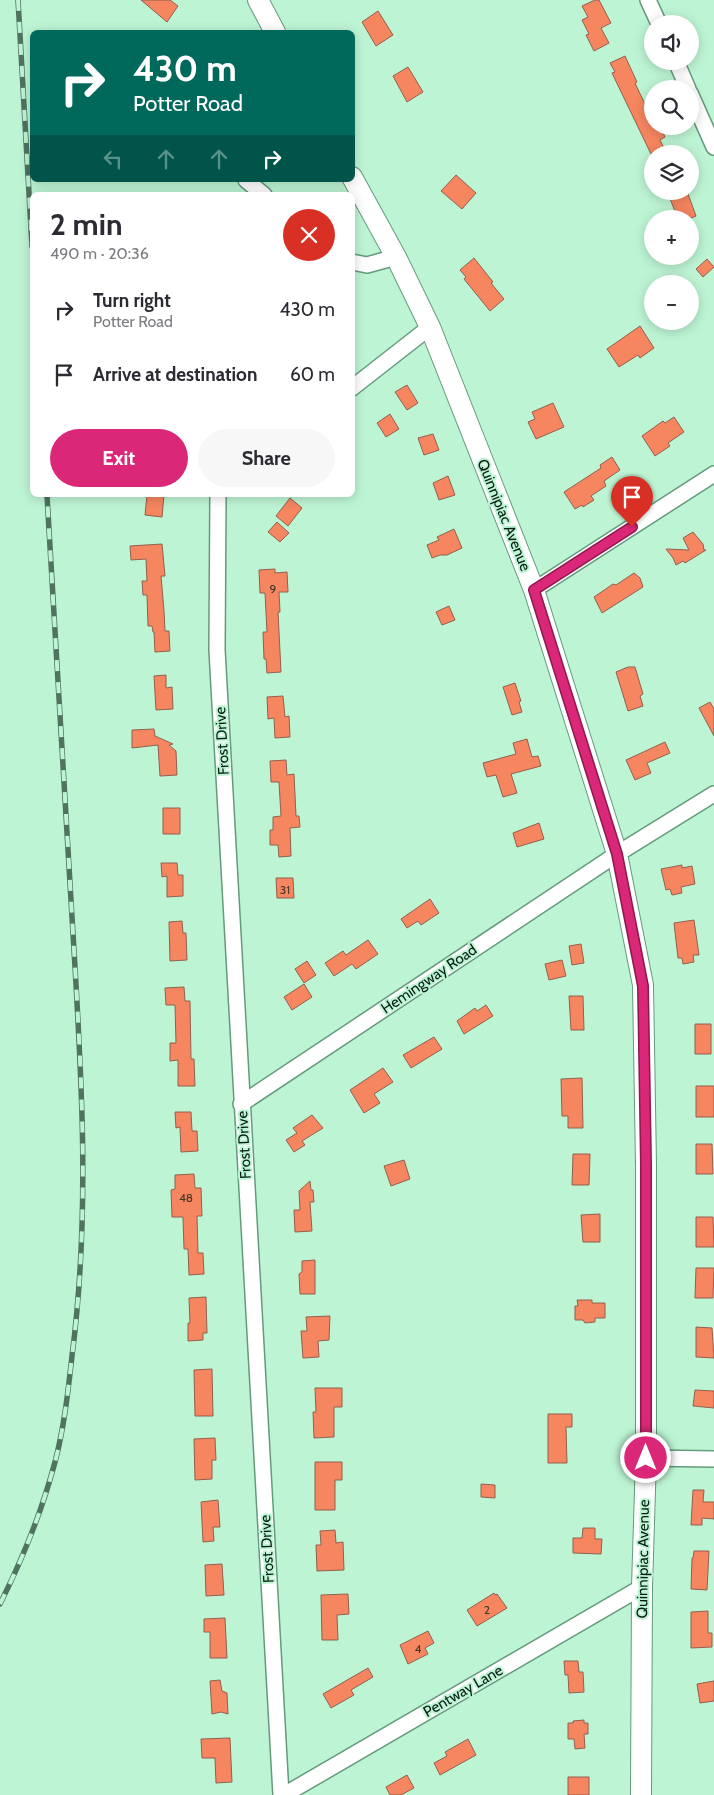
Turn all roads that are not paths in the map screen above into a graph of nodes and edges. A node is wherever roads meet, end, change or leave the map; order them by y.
1 (258, 0) edge
2 (648, 0) edge
3 (655, 15) edge
4 (274, 30) edge
5 (699, 113) edge
6 (714, 146) edge
7 (248, 182) edge
8 (355, 182) edge
9 (260, 192) edge
10 (396, 257) junction
11 (355, 263) edge
12 (430, 327) junction
13 (355, 386) edge
14 (714, 474) edge
15 (218, 497) edge
16 (534, 590) junction
17 (714, 794) edge
18 (617, 854) junction
19 (241, 1104) junction
20 (646, 1458) junction
21 (714, 1459) edge
22 (642, 1587) junction
23 (282, 1795) edge
24 (641, 1795) edge

1 - 4 main road
2 - 3 street
5 - 6 street
7 - 9 street
8 - 10 main road, Quinnipiac Avenue
10 - 11 street
10 - 12 main road, Quinnipiac Avenue
12 - 13 street
12 - 16 main road, Quinnipiac Avenue
14 - 16 street
15 - 19 street, Frost Drive
16 - 18 main road, Quinnipiac Avenue
17 - 18 street, Hemingway Road
18 - 19 street, Hemingway Road
18 - 20 main road, Quinnipiac Avenue
19 - 23 street, Frost Drive
20 - 21 street
20 - 22 main road, Quinnipiac Avenue
22 - 23 street, Pentway Lane
22 - 24 main road, Quinnipiac Avenue

